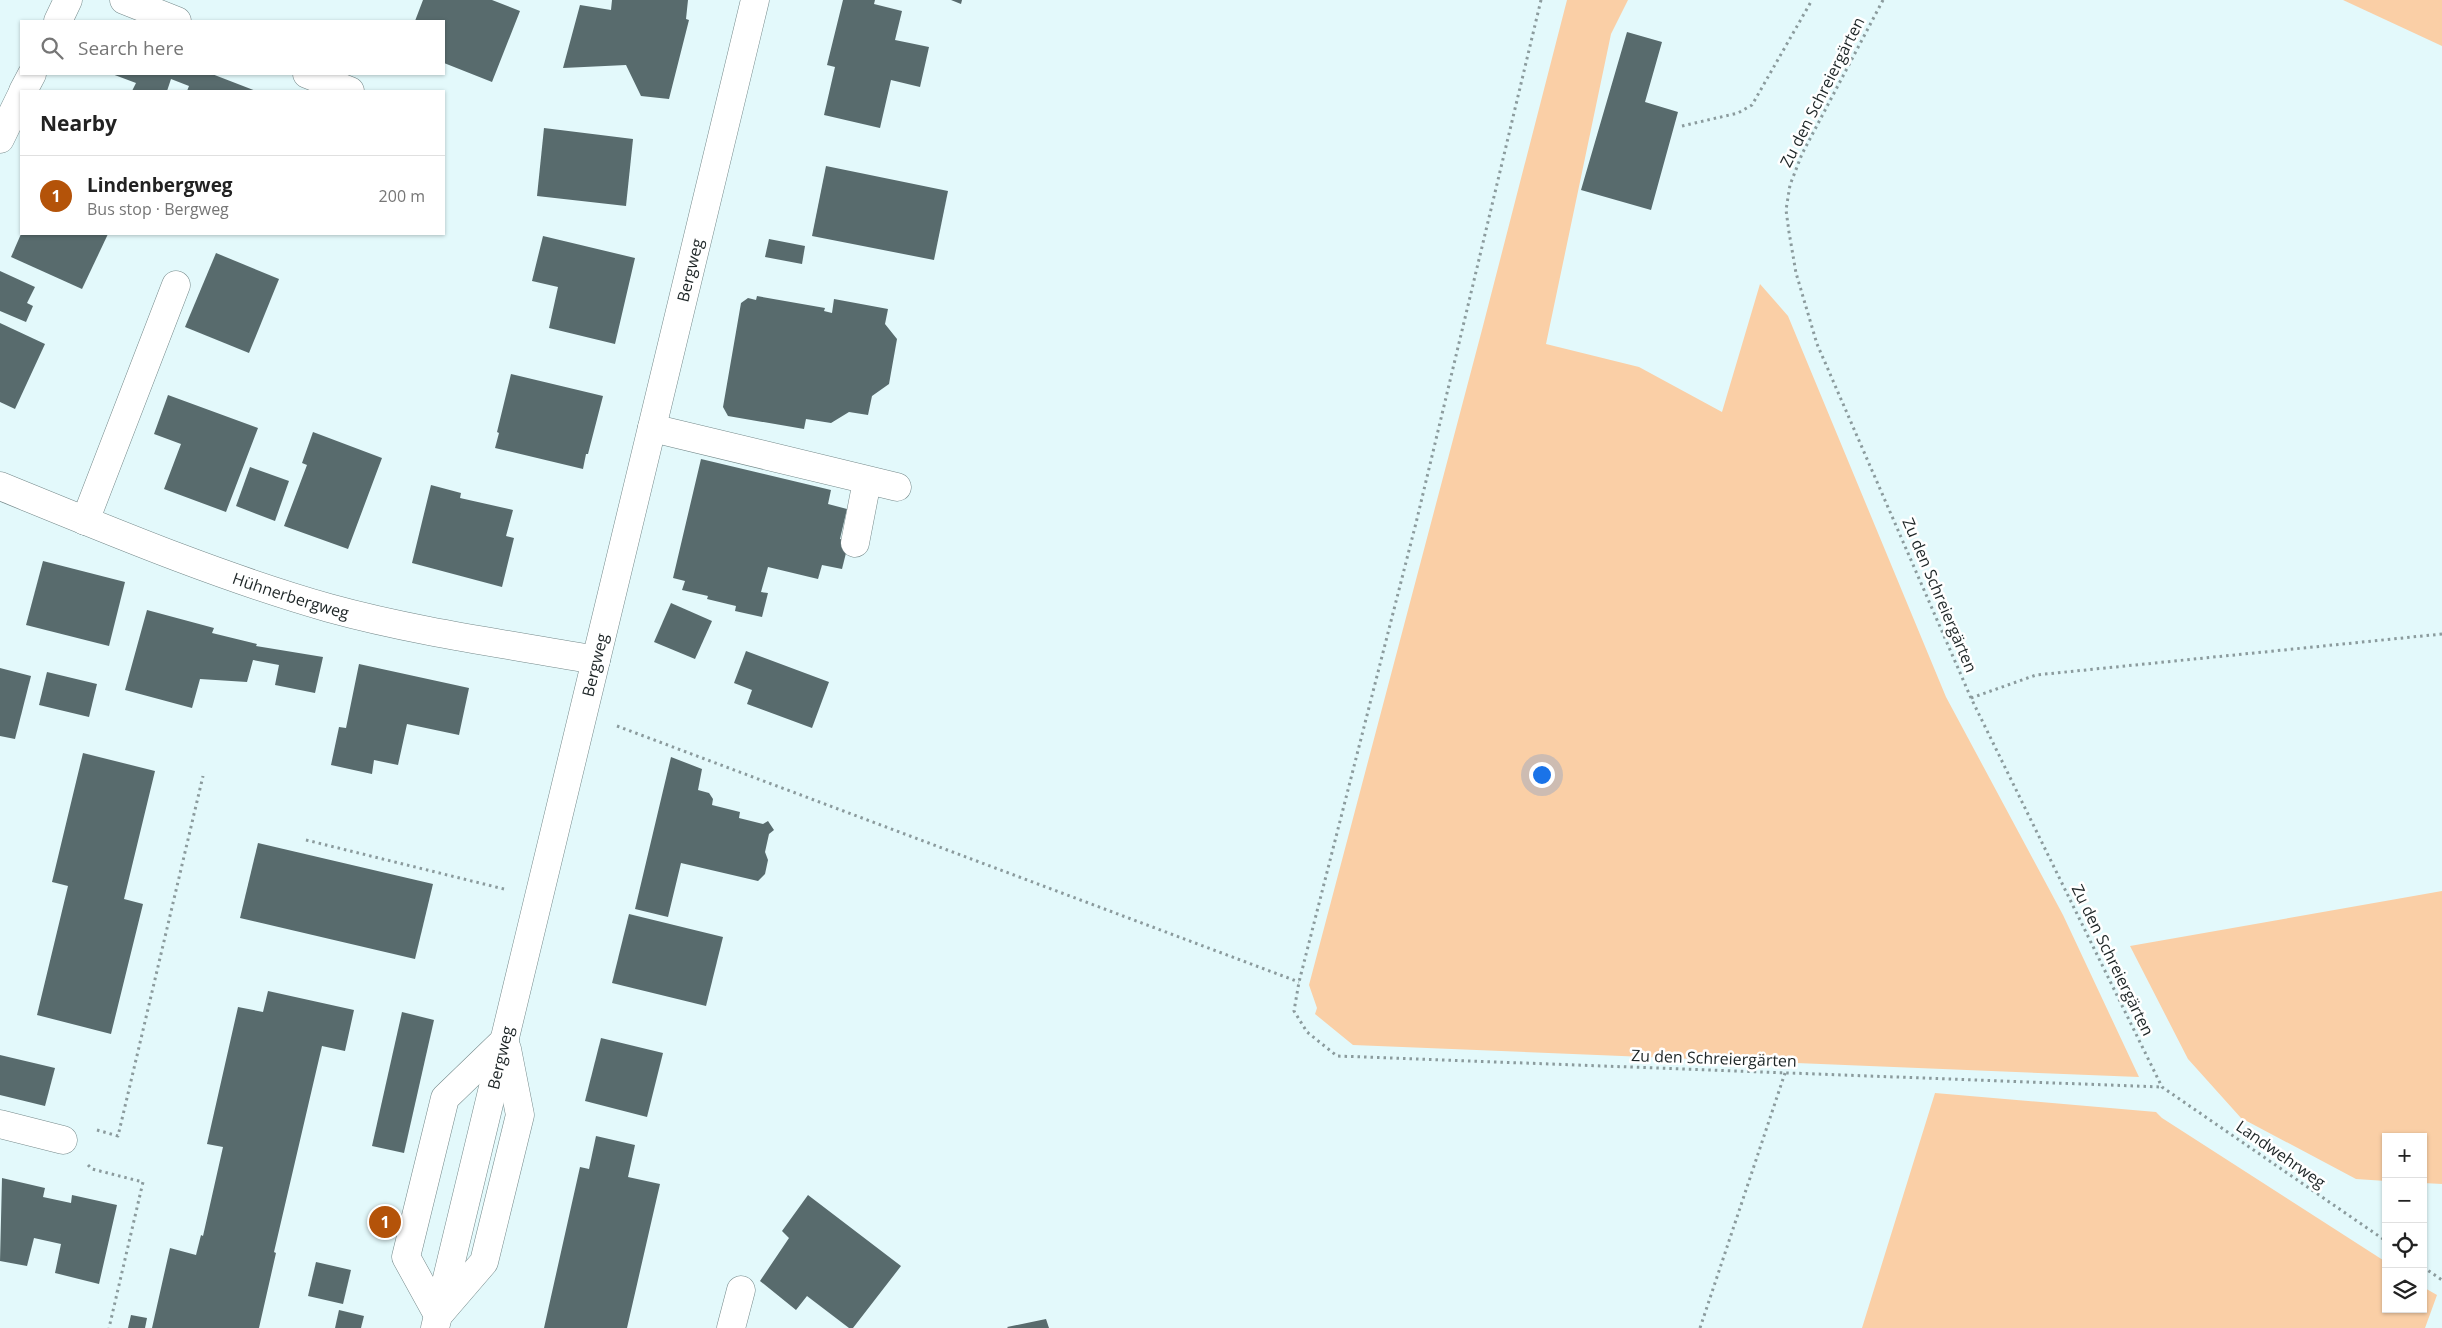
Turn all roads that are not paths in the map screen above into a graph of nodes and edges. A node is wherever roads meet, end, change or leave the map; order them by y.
1 (68, 0) edge
2 (124, 0) edge
3 (755, 0) edge
4 (58, 20) edge
5 (174, 20) edge
6 (32, 75) edge
7 (310, 75) edge
8 (24, 90) edge
9 (347, 90) edge
10 (20, 98) edge
11 (0, 139) edge
12 (176, 284) dead end
13 (652, 428) junction
14 (867, 481) junction
15 (0, 486) edge
16 (897, 487) dead end
17 (85, 520) junction
18 (855, 542) dead end
19 (596, 660) junction
20 (505, 1040) junction
21 (0, 1124) edge
22 (63, 1140) road end
23 (741, 1290) dead end
24 (437, 1322) edge
25 (731, 1328) edge

1 - 4 street
2 - 5 street
3 - 13 street, Bergweg
6 - 8 street
7 - 9 street
10 - 11 street
12 - 17 street
13 - 14 street
13 - 19 street, Bergweg
14 - 16 street
14 - 18 street
15 - 17 street, Hühnerbergweg
17 - 19 street, Hühnerbergweg
19 - 20 street, Bergweg
20 - 24 street, Bergweg
20 - 24 street
21 - 22 street
23 - 25 street

